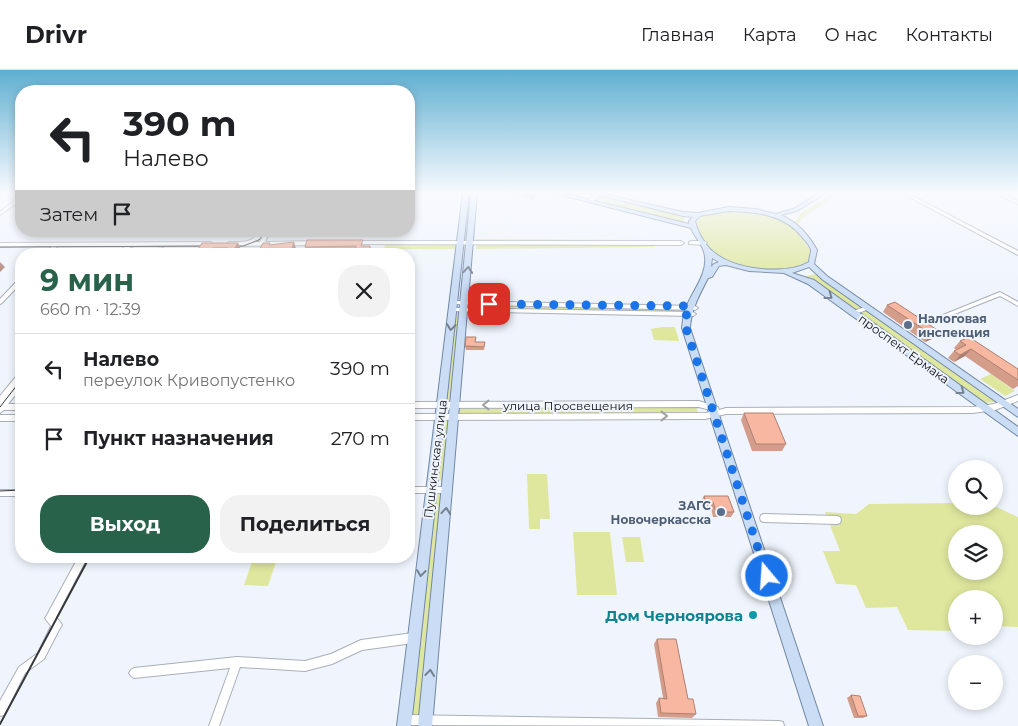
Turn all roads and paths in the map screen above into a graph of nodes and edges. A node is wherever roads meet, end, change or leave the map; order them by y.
1 (462, 224) edge
2 (472, 224) edge
3 (681, 224) edge
4 (693, 224) edge
5 (795, 224) edge
6 (962, 224) edge
7 (694, 227) junction
8 (257, 237) edge
9 (265, 237) edge
10 (262, 242) junction
11 (324, 243) edge
12 (352, 243) edge
13 (681, 243) dead end
14 (691, 243) dead end
15 (238, 244) junction
16 (460, 244) junction
17 (470, 244) junction
18 (0, 245) edge
19 (56, 245) junction
20 (128, 246) junction
21 (705, 246) junction
22 (53, 248) edge
23 (132, 248) edge
24 (1018, 253) edge
25 (727, 262) junction
26 (810, 265) junction
27 (786, 273) junction
28 (15, 286) edge
29 (0, 302) edge
30 (1018, 304) edge
31 (454, 307) junction
32 (465, 307) junction
33 (867, 308) junction
34 (691, 310) junction
35 (853, 313) junction
36 (945, 316) dead end
37 (8, 393) edge
38 (1018, 398) edge
39 (1005, 404) junction
40 (415, 405) edge
41 (442, 405) junction
42 (455, 405) junction
43 (1, 406) edge
44 (15, 407) edge
45 (986, 409) junction
46 (718, 411) junction
47 (1018, 414) edge
48 (415, 417) edge
49 (440, 417) junction
50 (454, 417) junction
51 (0, 418) edge
52 (15, 418) edge
53 (1018, 432) edge
54 (415, 490) edge
55 (432, 490) junction
56 (448, 490) junction
57 (0, 493) edge
58 (15, 493) edge
59 (764, 518) dead end
60 (837, 520) dead end
61 (80, 563) edge
62 (413, 638) junction
63 (237, 662) junction
64 (134, 673) dead end
65 (0, 711) edge
66 (406, 724) edge
67 (425, 724) edge
68 (629, 725) edge
69 (214, 726) edge
70 (780, 726) edge
71 (816, 726) edge
72 (822, 726) edge

1 - 16 main road, Пушкинская улица
2 - 17 main road, Пушкинская улица
3 - 7 main road
4 - 7 main road
5 - 26 main road
6 - 24 street
7 - 21 main road
8 - 15 street
9 - 10 street
10 - 11 street
10 - 15 street
12 - 16 street
13 - 17 street
14 - 21 street
15 - 20 street
16 - 17 street
16 - 31 main road, Пушкинская улица
32 -> 17 main road, Пушкинская улица
18 - 19 street
19 - 20 street
19 - 22 street
20 - 23 street
21 - 25 main road
21 - 34 main road
25 - 27 main road, проспект Ермака
25 - 34 main road
26 - 27 main road
26 - 33 main road, проспект Ермака
27 -> 35 main road, проспект Ермака
28 - 29 street
30 - 36 street
31 - 32 street
31 -> 41 main road, Пушкинская улица
32 - 34 street
32 - 42 main road, Пушкинская улица
33 - 35 street
33 - 39 main road, проспект Ермака
34 - 46 main road
35 -> 45 main road, проспект Ермака
37 - 43 street
38 - 39 street, улица Просвещения
39 - 45 street, улица Просвещения
39 - 47 main road, проспект Ермака
40 - 41 street, улица Просвещения
41 - 42 street, улица Просвещения
41 - 49 main road, Пушкинская улица
46 -> 42 street, улица Просвещения
42 - 50 main road, Пушкинская улица
43 - 44 street
45 - 46 street, улица Просвещения
45 - 53 main road, проспект Ермака
50 -> 46 street, улица Просвещения
46 - 71 main road
46 - 72 main road
48 - 49 street, улица Просвещения
49 - 50 street, улица Просвещения
49 - 55 main road, Пушкинская улица
50 - 56 main road, Пушкинская улица
51 - 52 street
54 - 55 street
55 - 56 street
55 -> 62 main road, Пушкинская улица
67 -> 56 main road, Пушкинская улица
57 - 58 street
59 - 60 street
61 - 65 street
62 - 63 street
62 - 66 main road, Пушкинская улица
63 - 64 street
63 - 69 street
66 - 67 street
67 - 68 street
68 - 70 street

